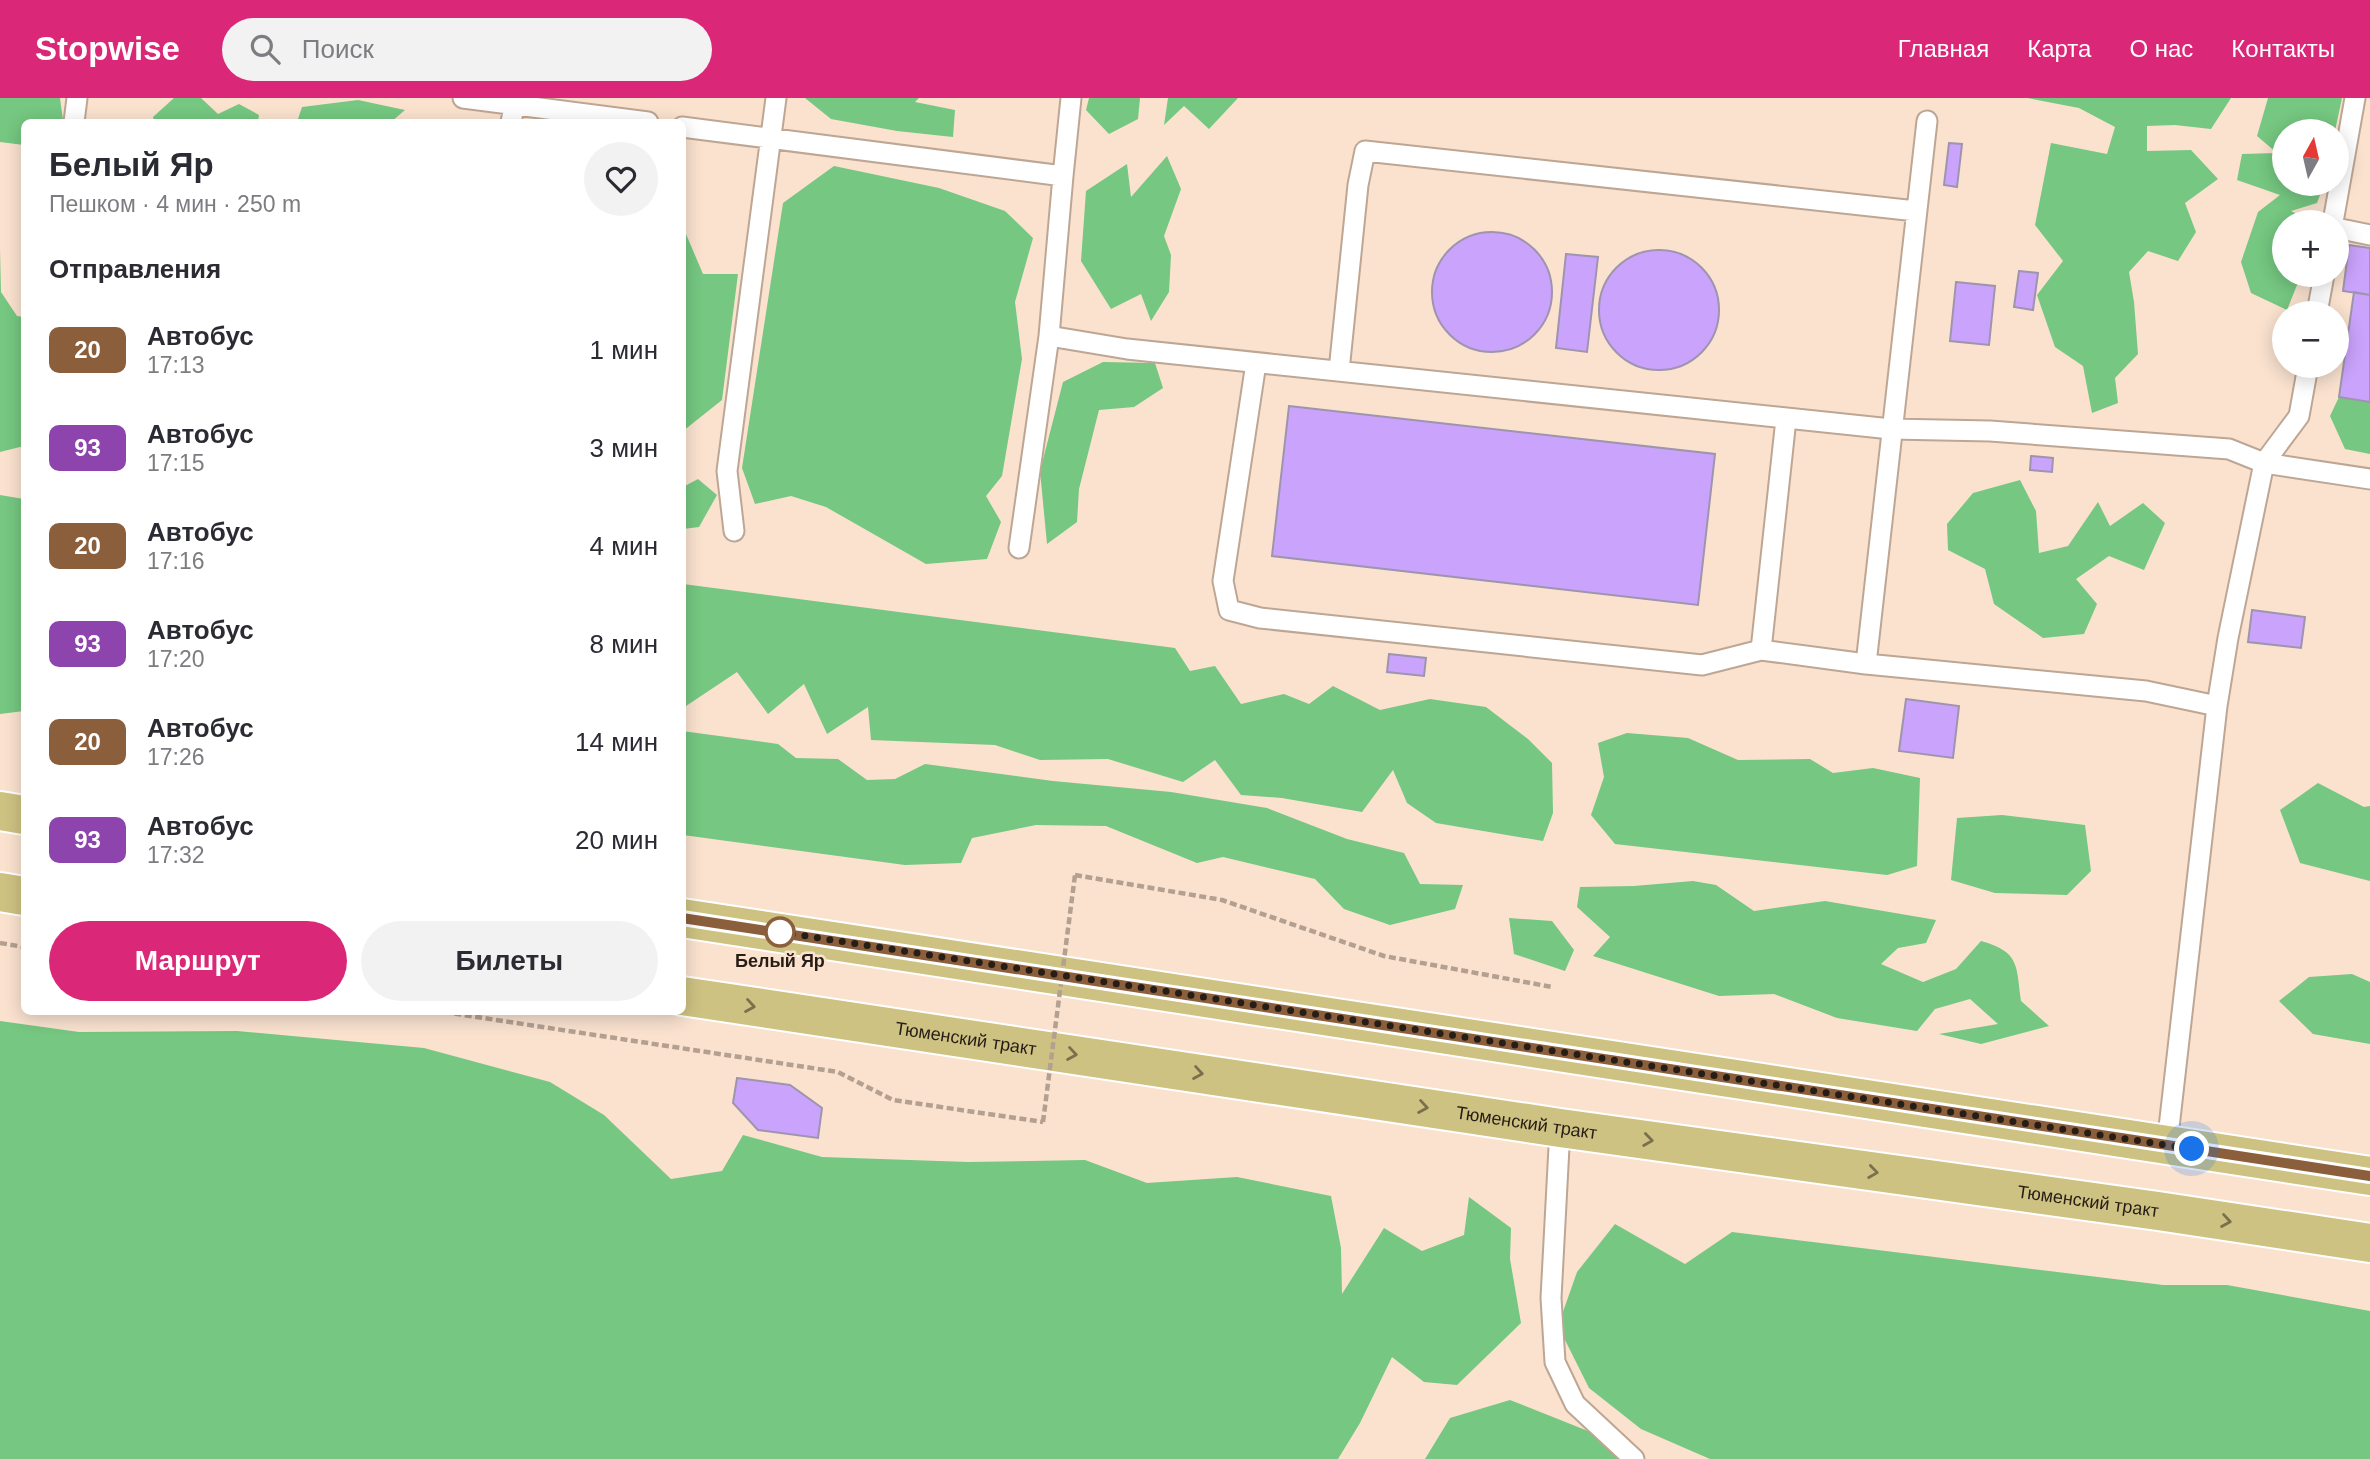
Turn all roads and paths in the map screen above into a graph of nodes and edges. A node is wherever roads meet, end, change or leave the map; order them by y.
1 (77, 98) edge
2 (463, 98) edge
3 (776, 98) edge
4 (1071, 98) edge
5 (2355, 98) edge
6 (514, 108) edge
7 (74, 119) edge
8 (619, 119) edge
9 (1927, 121) dead end
10 (686, 128) edge
11 (771, 140) junction
12 (1063, 176) junction
13 (2335, 210) edge
14 (1916, 211) junction
15 (2349, 231) edge
16 (2370, 235) edge
17 (1049, 336) junction
18 (1256, 363) junction
19 (1339, 371) junction
20 (2306, 378) edge
21 (1786, 419) junction
22 (1891, 429) junction
23 (2264, 463) junction
24 (2370, 479) edge
25 (734, 531) dead end
26 (1019, 548) dead end
27 (1761, 650) junction
28 (1866, 664) junction
29 (2217, 706) junction
30 (0, 811) edge
31 (21, 814) edge
32 (0, 892) edge
33 (21, 896) edge
34 (686, 919) edge
35 (0, 943) edge
36 (21, 946) edge
37 (1552, 987) dead end
38 (686, 997) edge
39 (464, 1015) edge
40 (1560, 1128) junction
41 (2167, 1145) junction
42 (2370, 1176) edge
43 (2370, 1243) edge
44 (1634, 1459) edge

1 - 7 lane
2 - 6 lane
3 - 11 lane
4 - 12 lane
5 - 13 lane
6 - 8 lane
9 - 14 lane
10 - 11 lane
11 - 12 lane
11 - 25 lane
12 - 17 lane
14 - 19 lane
14 - 22 lane
15 - 16 lane
17 - 18 lane
17 - 26 lane
18 - 19 lane
18 - 27 lane
19 - 21 lane
20 - 23 lane
21 - 22 lane
21 - 27 lane
22 - 23 lane
22 - 28 lane
23 - 24 lane
23 - 29 lane
27 - 28 lane
28 - 29 lane
29 - 41 lane
30 - 31 main road
32 - 33 main road
34 - 41 main road
35 - 36 path
37 - 39 path, bridge
38 -> 40 main road, Тюменский тракт
40 -> 43 main road, Тюменский тракт
40 - 44 lane
41 - 42 main road

